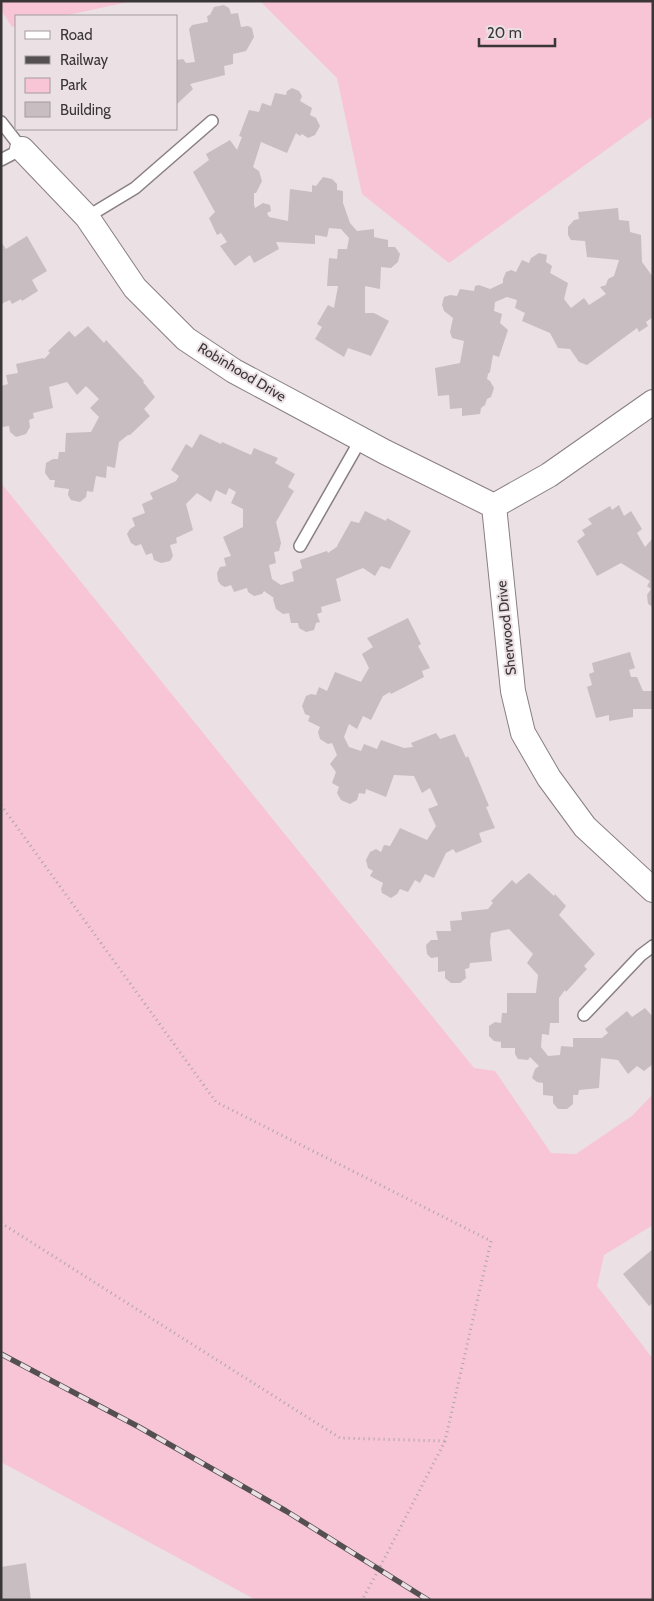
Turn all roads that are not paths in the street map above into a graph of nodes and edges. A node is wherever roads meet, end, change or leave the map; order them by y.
1 (1, 122) edge
2 (212, 122) dead end
3 (22, 149) junction
4 (1, 160) edge
5 (87, 217) junction
6 (653, 402) edge
7 (361, 439) junction
8 (494, 506) junction
9 (300, 546) dead end
10 (653, 890) edge
11 (653, 946) edge
12 (584, 1015) dead end

1 - 3 lane
2 - 5 lane
3 - 4 lane
3 - 5 street, Robinhood Drive
5 - 7 street, Robinhood Drive
6 - 8 street
7 - 8 street, Robinhood Drive
7 - 9 lane
8 - 10 street, Sherwood Drive
11 - 12 lane

